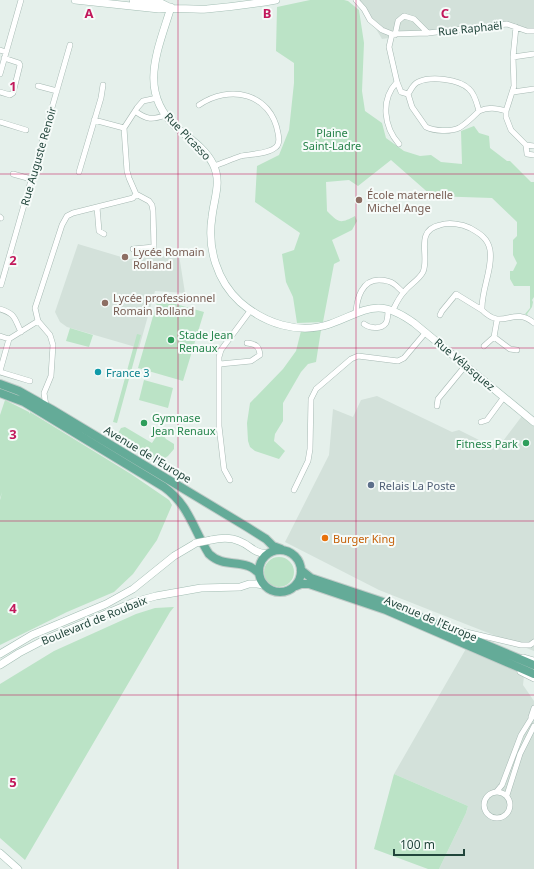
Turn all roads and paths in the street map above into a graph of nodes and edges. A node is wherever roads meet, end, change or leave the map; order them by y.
1 (21, 0) edge
2 (75, 0) edge
3 (133, 0) edge
4 (276, 0) edge
5 (356, 0) edge
6 (171, 8) junction
7 (516, 27) junction
8 (534, 31) edge
9 (428, 33) junction
10 (394, 34) junction
11 (70, 45) dead end
12 (0, 50) edge
13 (6, 52) junction
14 (534, 54) edge
15 (513, 57) junction
16 (4, 58) junction
17 (0, 74) edge
18 (397, 82) junction
19 (103, 85) dead end
20 (38, 86) dead end
21 (534, 89) edge
22 (57, 91) junction
23 (0, 92) edge
24 (513, 92) junction
25 (408, 94) junction
26 (156, 98) junction
27 (199, 105) dead end
28 (135, 111) junction
29 (479, 111) junction
30 (506, 111) junction
31 (166, 115) junction
32 (94, 120) junction
33 (0, 122) edge
34 (124, 128) junction
35 (26, 130) dead end
36 (399, 144) dead end
37 (526, 145) junction
38 (534, 146) edge
39 (534, 155) edge
40 (214, 166) junction
41 (79, 172) dead end
42 (13, 174) dead end
43 (31, 180) junction
44 (136, 194) junction
45 (97, 207) junction
46 (104, 234) dead end
47 (133, 249) dead end
48 (0, 264) edge
49 (6, 266) junction
50 (1, 285) edge
51 (403, 292) junction
52 (0, 309) edge
53 (391, 310) junction
54 (482, 310) junction
55 (250, 311) junction
56 (356, 312) junction
57 (440, 316) dead end
58 (497, 320) junction
59 (38, 321) junction
60 (534, 323) edge
61 (364, 324) dead end
62 (22, 332) junction
63 (426, 332) junction
64 (0, 336) edge
65 (494, 337) junction
66 (9, 340) junction
67 (248, 343) dead end
68 (484, 346) dead end
69 (517, 350) dead end
70 (220, 364) junction
71 (466, 366) junction
72 (0, 371) edge
73 (30, 381) dead end
74 (0, 384) edge
75 (44, 392) junction
76 (0, 393) edge
77 (504, 397) junction
78 (33, 398) junction
79 (46, 406) junction
80 (437, 406) dead end
81 (534, 419) edge
82 (481, 422) dead end
83 (230, 480) dead end
84 (294, 490) dead end
85 (281, 549) junction
86 (267, 554) junction
87 (302, 570) junction
88 (258, 573) junction
89 (264, 585) junction
90 (296, 586) junction
91 (438, 625) junction
92 (534, 642) edge
93 (480, 650) junction
94 (500, 651) junction
95 (0, 654) edge
96 (534, 660) edge
97 (0, 665) edge
98 (534, 665) edge
99 (534, 674) edge
100 (534, 679) edge
101 (534, 708) edge
102 (533, 716) edge
103 (534, 726) edge
104 (497, 791) junction
105 (506, 795) junction
106 (0, 853) edge
107 (18, 869) edge

1 - 13 street
2 - 6 main road
3 - 6 main road
4 - 6 main road
5 - 10 street
6 - 26 main road, Rue Picasso
7 - 8 street, Rue Raphaël
7 - 9 street, Rue Raphaël
7 - 15 street
9 - 10 street, Rue Raphaël
9 - 10 street, Rue Raphaël
10 - 18 street
11 - 22 street, Rue Auguste Renoir
12 - 13 street
13 - 16 street
14 - 15 street
15 - 24 street
16 - 17 street
16 - 23 street
18 - 25 street
18 - 36 street
19 - 32 street
20 - 22 street
21 - 24 street
22 - 43 street, Rue Auguste Renoir
24 - 30 street
25 - 29 street
25 - 29 street
26 - 28 street
26 - 31 main road, Rue Picasso
27 - 40 street
28 - 31 street
28 - 34 street
29 - 30 street
30 - 37 street
31 - 40 main road, Rue Picasso
32 - 34 street
32 - 41 street
33 - 35 street
34 - 44 street
37 - 38 street
37 - 39 street
40 - 55 main road, Rue Picasso
42 - 43 street
43 - 49 street, Rue Auguste Renoir
44 - 45 street
44 - 47 street
45 - 46 street
45 - 59 street
48 - 49 street
49 - 50 street, Rue Auguste Renoir
51 - 53 street
51 - 54 street
51 - 56 street
52 - 62 street
53 - 56 main road, Rue Picasso
53 - 61 street
53 - 63 main road, Rue Vélasquez
54 - 57 street
54 - 58 street
55 - 56 main road, Rue Picasso
55 - 70 street
58 - 60 street
58 - 65 street
59 - 62 street
59 - 75 street
62 - 66 street
63 - 71 main road, Rue Vélasquez
63 - 84 street
64 - 66 street
65 - 68 street
65 - 69 street
66 - 72 street
67 - 70 street
70 - 83 street
71 - 77 main road, Rue Vélasquez
71 - 80 street
72 - 73 street
74 - 78 main road, Avenue de l'Europe
75 - 78 street
75 - 79 street
76 - 88 main road, Avenue de l'Europe
77 - 81 main road, Rue Vélasquez
77 - 82 street
78 - 79 main road, Avenue de l'Europe
79 - 85 main road, Avenue de l'Europe
85 - 86 main road
85 - 87 main road
86 - 88 main road
86 - 95 main road, Boulevard de Roubaix, bridge
87 - 90 main road
87 - 91 main road, Avenue de l'Europe
88 - 89 main road
89 - 90 main road
89 - 97 main road, Boulevard de Roubaix
90 - 93 main road, Avenue de l'Europe
91 - 92 street, Avenue de l'Europe
91 - 94 main road, Avenue de l'Europe
93 - 99 main road, Avenue de l'Europe
93 - 100 street
94 - 96 street
94 - 98 main road, Avenue de l'Europe
101 - 102 street
102 - 104 street
103 - 105 street
104 - 105 street
104 - 105 street
106 - 107 main road

